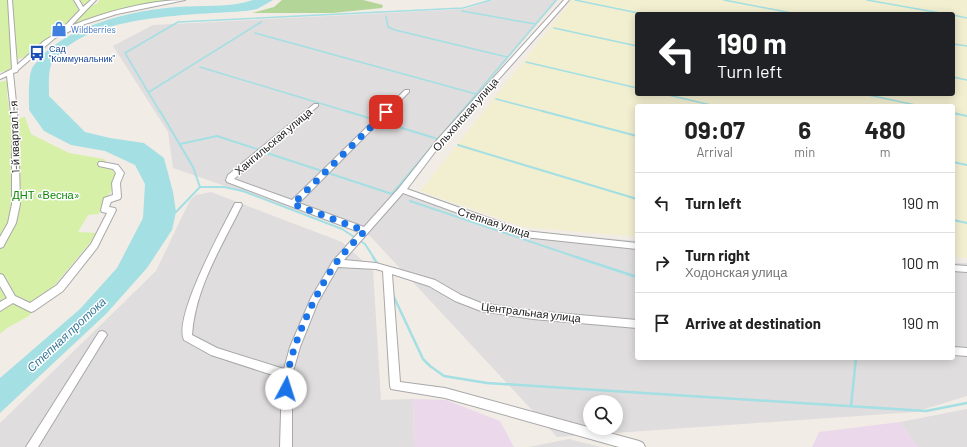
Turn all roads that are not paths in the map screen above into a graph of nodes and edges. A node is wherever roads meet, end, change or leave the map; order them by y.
1 (10, 0) edge
2 (76, 0) edge
3 (94, 0) edge
4 (183, 0) edge
5 (567, 0) edge
6 (83, 10) junction
7 (62, 33) junction
8 (12, 72) junction
9 (0, 74) edge
10 (0, 77) edge
11 (407, 91) dead end
12 (316, 105) dead end
13 (102, 164) dead end
14 (402, 190) junction
15 (293, 204) junction
16 (238, 205) dead end
17 (365, 231) junction
18 (0, 245) edge
19 (635, 246) edge
20 (336, 263) junction
21 (955, 268) edge
22 (387, 269) junction
23 (967, 269) edge
24 (0, 278) edge
25 (12, 299) junction
26 (0, 307) edge
27 (635, 324) edge
28 (102, 335) dead end
29 (955, 351) edge
30 (966, 353) edge
31 (287, 375) junction
32 (32, 447) edge
33 (286, 447) edge
34 (640, 447) edge

1 - 8 street, 1-й квартал 1-я
2 - 6 street
3 - 6 street
4 - 7 street
5 - 14 street, Ольхонская улица
6 - 7 street
7 - 8 street
8 - 9 street
8 - 10 street
8 - 18 street, 1-й квартал 1-я
11 - 15 street
12 - 15 street, Хангильская улица
13 - 25 street
14 - 17 street, Ольхонская улица
14 - 19 street, Степная улица
15 - 17 street
16 - 31 street
17 - 20 street, Ольхонская улица
20 - 22 street, Центральная улица
20 - 31 street, Ольхонская улица
21 - 23 street
22 - 27 street, Центральная улица
22 - 34 street
24 - 25 street
25 - 26 street
28 - 32 street
29 - 30 street
31 - 33 street, Ольхонская улица

